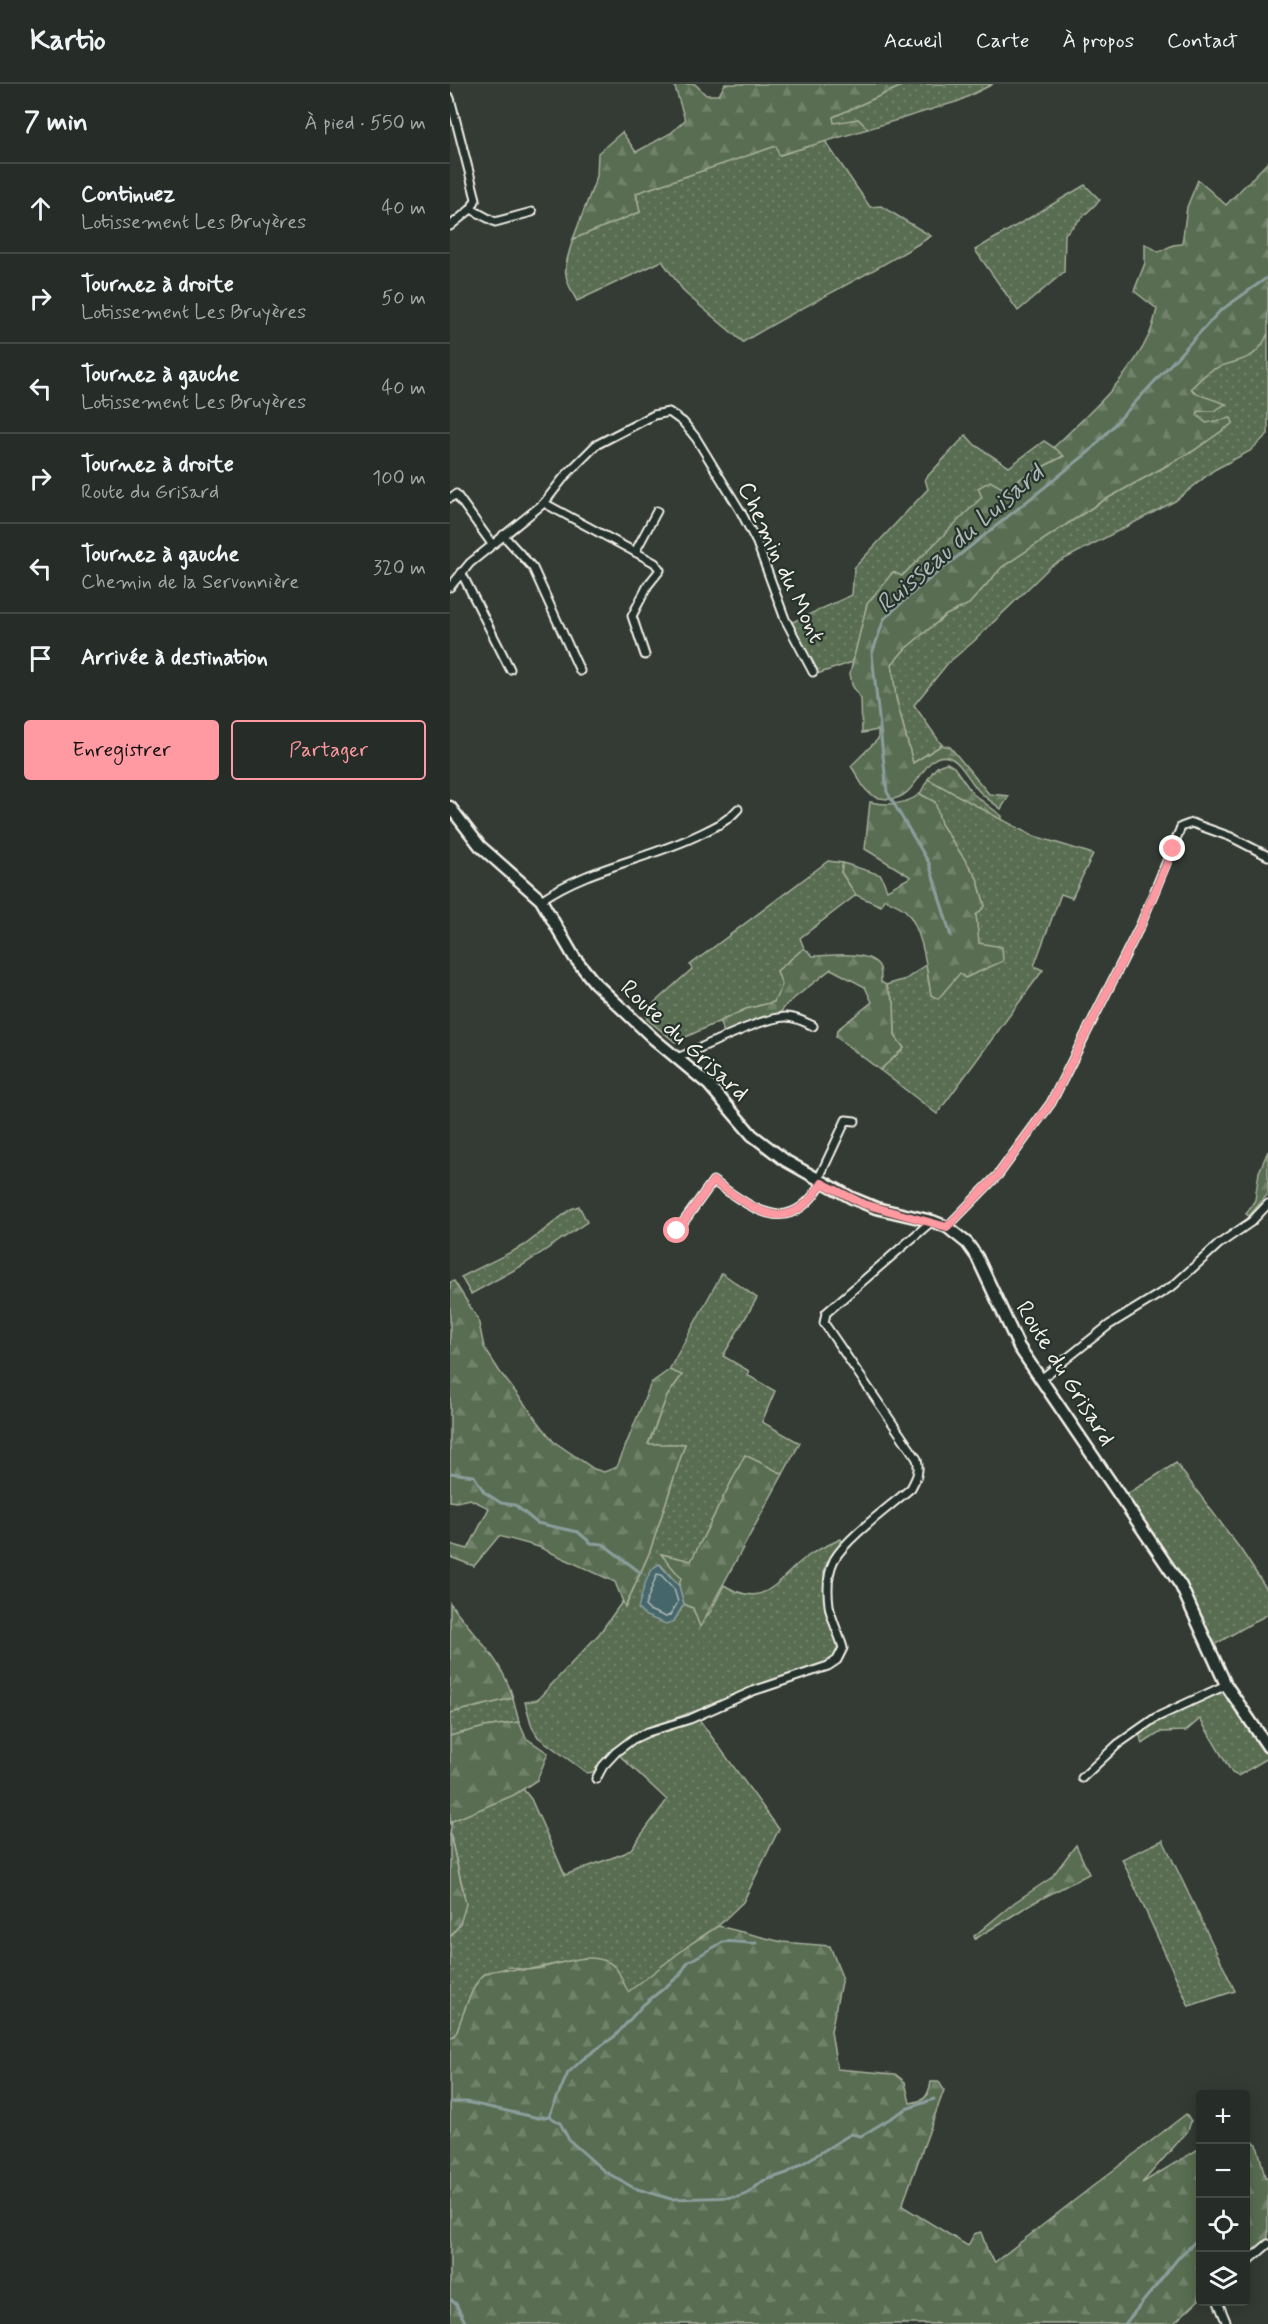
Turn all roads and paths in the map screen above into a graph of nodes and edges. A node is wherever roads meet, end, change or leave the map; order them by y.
1 (450, 98) edge
2 (471, 209) junction
3 (532, 212) dead end
4 (450, 226) edge
5 (450, 498) edge
6 (544, 503) junction
7 (657, 512) dead end
8 (503, 535) junction
9 (492, 544) junction
10 (635, 552) junction
11 (461, 572) junction
12 (450, 587) edge
13 (645, 655) dead end
14 (510, 669) dead end
15 (580, 670) dead end
16 (813, 672) dead end
17 (450, 807) edge
18 (738, 809) dead end
19 (1268, 856) edge
20 (541, 900) junction
21 (813, 1026) dead end
22 (677, 1058) junction
23 (855, 1121) dead end
24 (820, 1181) junction
25 (1268, 1204) edge
26 (932, 1221) junction
27 (947, 1227) junction
28 (677, 1231) dead end
29 (1041, 1379) junction
30 (1226, 1685) junction
31 (1268, 1747) edge
32 (1082, 1778) dead end
33 (596, 1779) dead end
34 (1268, 2244) edge
35 (1250, 2259) edge
36 (1220, 2306) edge
37 (1227, 2324) edge

1 - 2 street
2 - 3 street
2 - 4 street
5 - 9 street
6 - 8 street, Chemin du Mont
6 - 10 street
6 - 16 street, Chemin du Mont
7 - 10 street
8 - 9 street, Chemin du Mont
8 - 15 street
9 - 11 street, Chemin du Mont
10 - 13 street
11 - 12 street, Chemin du Mont
11 - 14 street
17 - 20 street, Route du Grisard
18 - 20 street
19 - 27 street
20 - 22 street, Route du Grisard
21 - 22 street
22 - 24 street, Route du Grisard
23 - 24 street
24 - 26 street, Route du Grisard
24 - 28 street
25 - 29 street
26 - 27 street, Route du Grisard
26 - 33 street
27 - 29 street, Route du Grisard
29 - 30 street, Route du Grisard
30 - 31 street, Route du Grisard
30 - 32 street
34 - 35 street
36 - 37 street

